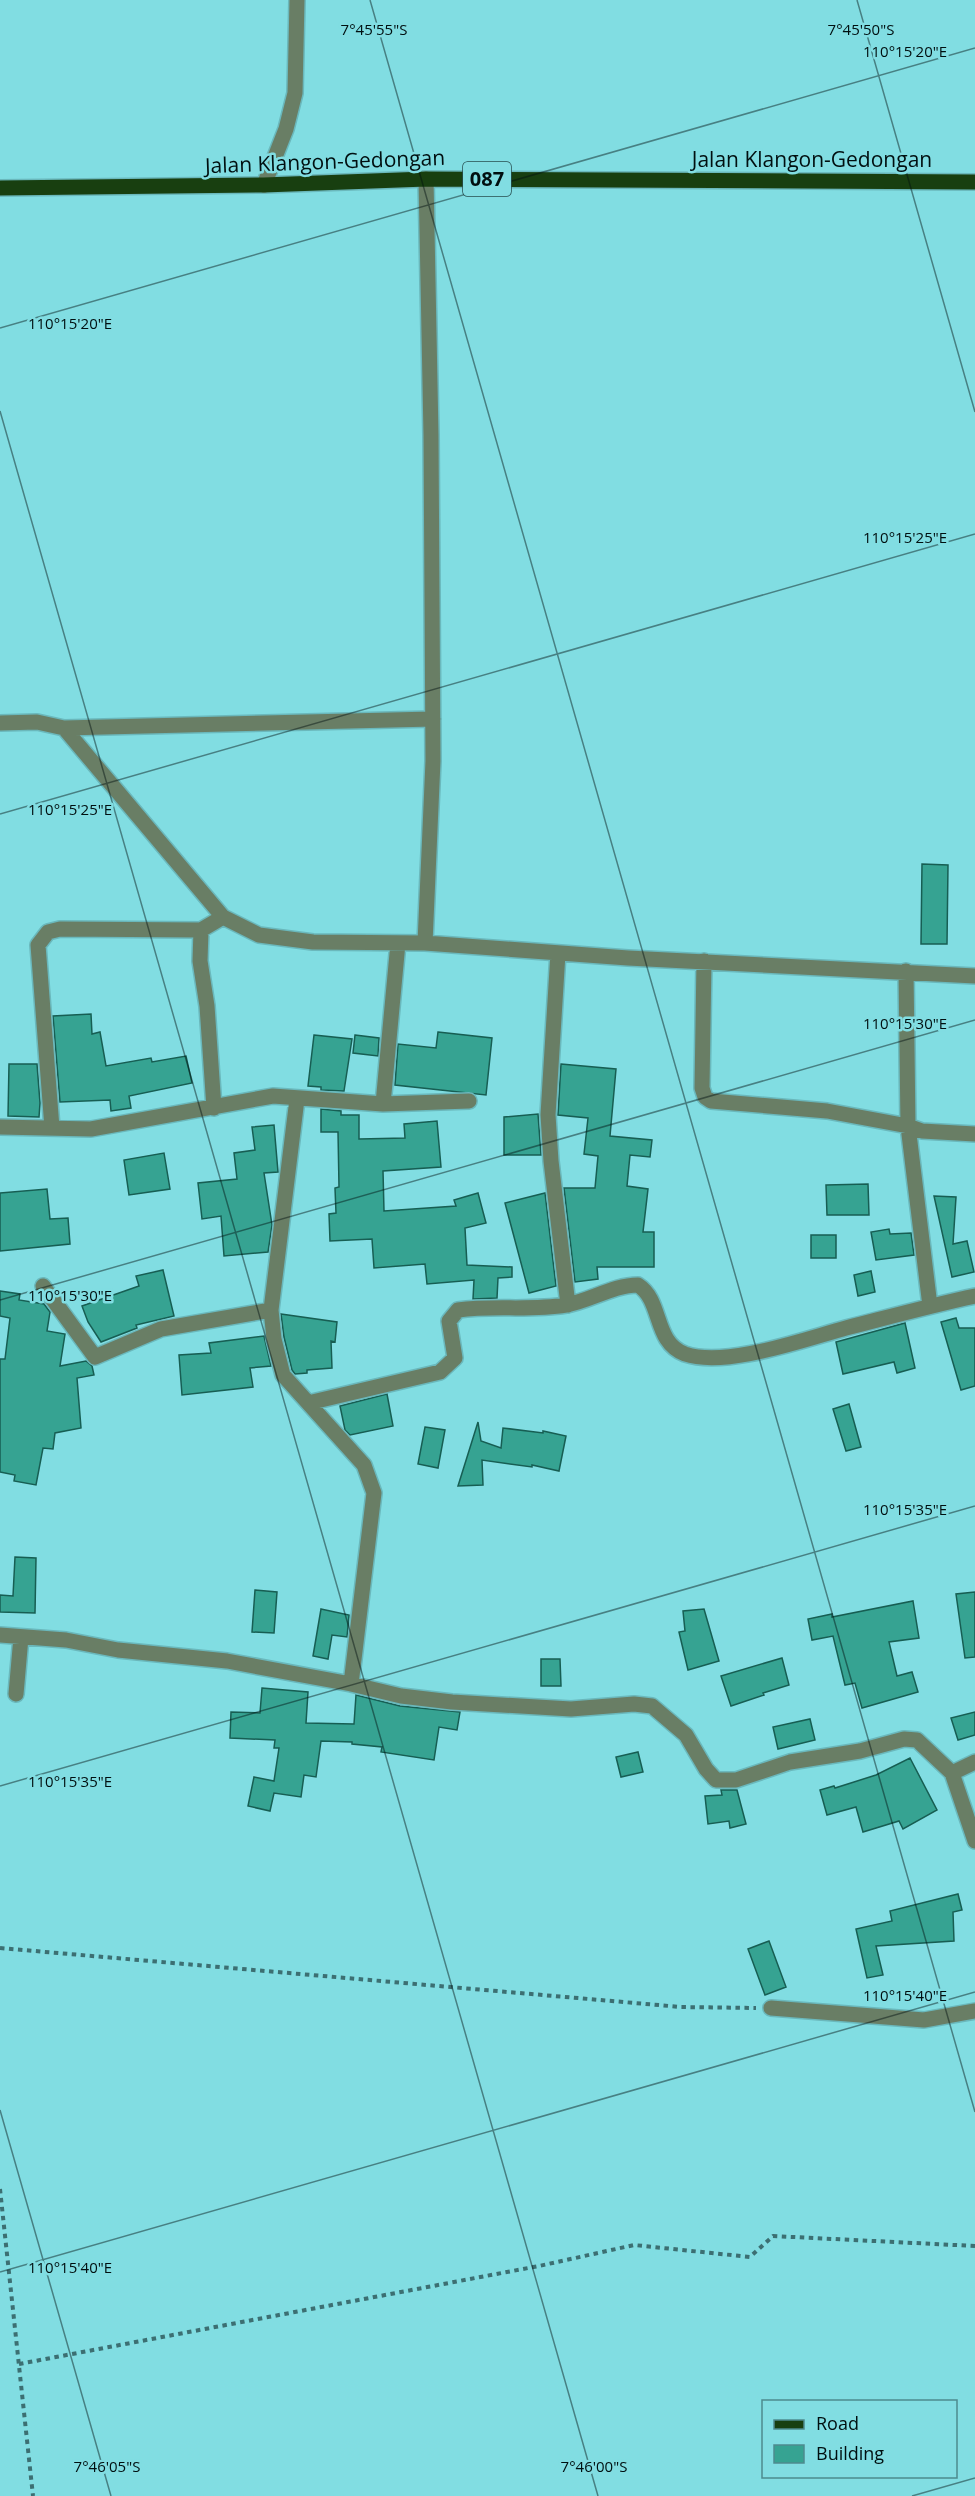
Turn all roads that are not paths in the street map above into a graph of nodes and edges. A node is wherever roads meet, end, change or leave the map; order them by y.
1 (297, 0) edge
2 (426, 179) junction
3 (975, 182) edge
4 (264, 186) junction
5 (0, 189) edge
6 (433, 720) junction
7 (0, 723) edge
8 (64, 728) junction
9 (223, 917) junction
10 (201, 930) junction
11 (398, 943) junction
12 (425, 944) junction
13 (558, 953) junction
14 (704, 961) junction
15 (906, 971) junction
16 (975, 976) edge
17 (297, 1099) junction
18 (469, 1101) dead end
19 (382, 1104) junction
20 (214, 1108) junction
21 (908, 1126) junction
22 (0, 1127) edge
23 (52, 1128) junction
24 (975, 1134) edge
25 (43, 1286) dead end
26 (975, 1296) edge
27 (568, 1305) junction
28 (930, 1306) junction
29 (271, 1310) junction
30 (308, 1403) junction
31 (0, 1635) edge
32 (21, 1637) junction
33 (351, 1684) junction
34 (16, 1694) dead end
35 (975, 1762) edge
36 (952, 1773) junction
37 (975, 1841) edge
38 (771, 2008) road end
39 (975, 2011) edge

1 - 4 street
2 - 3 main road, Jalan Klangon-Gedongan / 087
2 - 4 main road, Jalan Klangon-Gedongan / 087
2 - 6 street
4 - 5 main road, Jalan Klangon-Gedongan / 087
6 - 8 street
6 - 12 street
7 - 8 street
8 - 9 street
9 - 10 street
9 - 11 street
10 - 20 street
10 - 23 street
11 - 12 street
11 - 19 street
12 - 13 street
13 - 14 street
13 - 27 street
14 - 15 street
14 - 21 street
15 - 16 street
15 - 21 street
17 - 19 street
17 - 20 street
17 - 29 street
18 - 19 street
20 - 23 street
21 - 24 street
21 - 28 street
22 - 23 street
25 - 29 street
26 - 28 street
27 - 28 street
27 - 30 street
29 - 30 street
30 - 33 street
31 - 32 street
32 - 33 street
32 - 34 street
33 - 36 street
35 - 36 street
36 - 37 street
38 - 39 street

